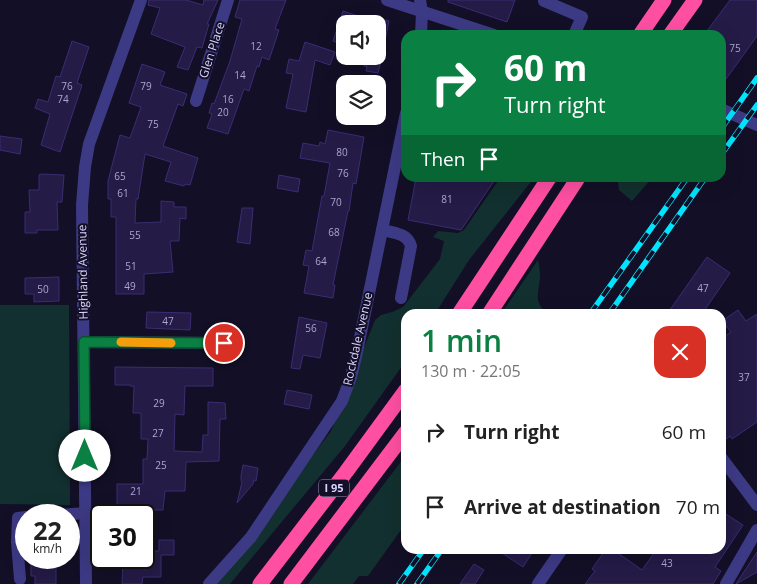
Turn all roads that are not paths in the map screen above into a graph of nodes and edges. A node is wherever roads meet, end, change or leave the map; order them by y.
1 (141, 0) edge
2 (228, 0) edge
3 (387, 0) edge
4 (664, 0) edge
5 (695, 0) edge
6 (544, 1) edge
7 (421, 6) edge
8 (421, 30) edge
9 (481, 30) edge
10 (576, 30) edge
11 (643, 30) edge
12 (674, 30) edge
13 (196, 101) dead end
14 (726, 111) edge
15 (757, 125) edge
16 (401, 137) edge
17 (547, 182) edge
18 (575, 182) edge
19 (382, 230) junction
20 (401, 298) dead end
21 (462, 309) edge
22 (492, 309) edge
23 (84, 342) junction
24 (224, 343) dead end
25 (401, 397) edge
26 (401, 439) edge
27 (726, 464) edge
28 (757, 505) edge
29 (80, 513) edge
30 (86, 513) junction
31 (757, 530) edge
32 (559, 554) edge
33 (19, 569) edge
34 (20, 579) dead end
35 (86, 584) edge
36 (209, 584) edge
37 (260, 584) edge
38 (291, 584) edge
39 (538, 584) edge
40 (726, 584) edge

1 - 23 street, Highland Avenue
2 - 13 street, Glen Place
3 - 7 street
4 - 11 highway
5 - 12 highway
6 - 10 street
7 - 8 street
7 - 9 street
14 - 15 street
16 - 19 street, Rockdale Avenue
17 - 21 highway
18 - 22 highway
19 - 20 street
19 - 36 street, Rockdale Avenue
23 - 24 street
23 - 30 street, Highland Avenue
25 - 37 highway, I 95
26 - 38 highway, I 95
27 - 28 street
29 - 30 street
30 - 35 street, Highland Avenue
31 - 40 street
32 - 39 street
33 - 34 street

